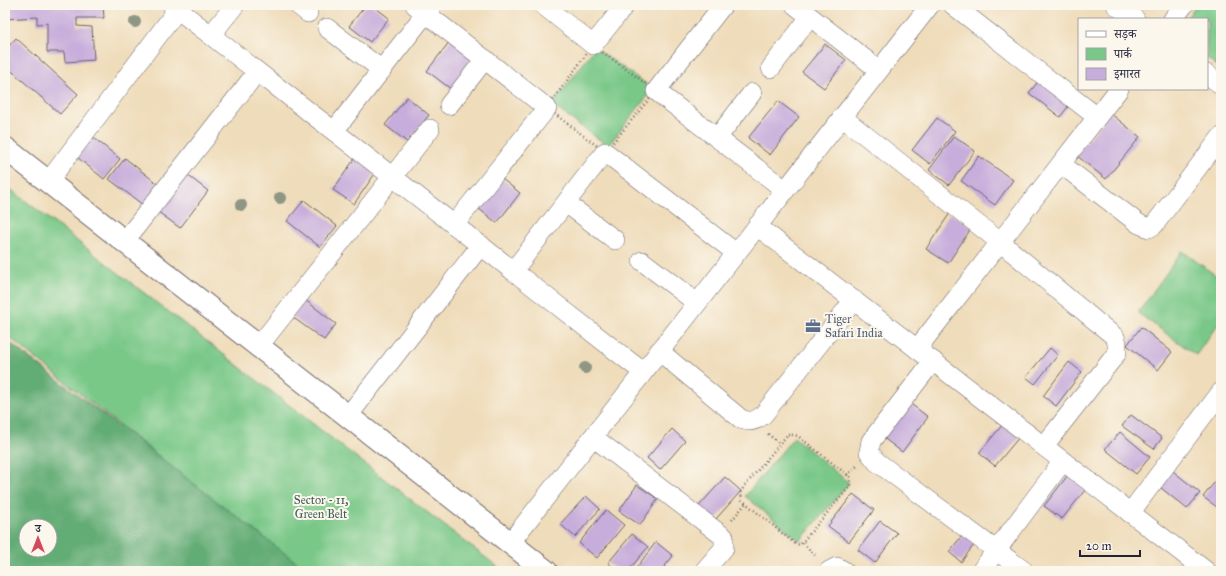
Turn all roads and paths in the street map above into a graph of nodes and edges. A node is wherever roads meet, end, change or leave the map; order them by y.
1 (235, 5) edge
2 (543, 5) edge
3 (625, 5) edge
4 (723, 5) edge
5 (795, 5) edge
6 (930, 5) edge
7 (953, 5) edge
8 (1116, 5) edge
9 (1184, 5) edge
10 (175, 7) edge
11 (424, 8) edge
12 (810, 17) junction
13 (1134, 18) edge
14 (1174, 18) edge
15 (327, 28) dead end
16 (211, 35) junction
17 (593, 45) junction
18 (485, 60) junction
19 (771, 68) dead end
20 (382, 70) junction
21 (879, 70) junction
22 (257, 72) junction
23 (1208, 75) edge
24 (1221, 84) edge
25 (1118, 90) edge
26 (656, 91) junction
27 (752, 93) dead end
28 (449, 105) dead end
29 (547, 108) junction
30 (842, 117) junction
31 (1097, 117) junction
32 (430, 129) dead end
33 (334, 131) junction
34 (1221, 137) edge
35 (717, 138) junction
36 (5, 148) edge
37 (606, 152) junction
38 (1061, 164) junction
39 (392, 177) junction
40 (48, 182) junction
41 (785, 190) junction
42 (566, 203) junction
43 (454, 225) junction
44 (757, 226) junction
45 (614, 240) dead end
46 (124, 242) junction
47 (1000, 242) junction
48 (480, 245) junction
49 (736, 253) junction
50 (642, 261) dead end
51 (513, 271) junction
52 (854, 300) junction
53 (697, 303) junction
54 (258, 347) junction
55 (917, 349) junction
56 (659, 351) junction
57 (933, 361) junction
58 (644, 372) junction
59 (1221, 392) edge
60 (348, 416) junction
61 (798, 436) joint
62 (593, 437) junction
63 (1044, 446) junction
64 (1063, 461) junction
65 (1130, 512) junction
66 (510, 543) junction
67 (996, 550) junction
68 (1197, 568) edge
69 (546, 571) edge
70 (704, 571) edge
71 (829, 571) edge
72 (844, 571) edge
73 (981, 571) edge
74 (1024, 571) edge

1 - 16 street
2 - 17 street
3 - 17 street
4 - 26 street
5 - 12 street
6 - 21 street
7 - 31 street
8 - 13 street
9 - 14 street
10 - 16 street
10 - 40 street
11 - 18 street
11 - 20 street
12 - 19 street
12 - 21 street
15 - 20 street
16 - 22 street
17 - 26 path
17 - 29 path
18 - 28 street
18 - 29 street
20 - 33 street
21 - 30 street
22 - 33 street
22 - 46 street
23 - 24 street
25 - 31 street
26 - 35 street
26 - 37 path
27 - 35 street
29 - 37 path
29 - 43 street
30 - 41 street
30 - 47 street
31 - 38 street
32 - 39 street
33 - 39 street
34 - 38 street
35 - 41 street
36 - 40 street
37 - 42 street
37 - 49 street
38 - 47 street
39 - 43 street
39 - 54 street
40 - 46 street
41 - 44 street
42 - 45 street
42 - 51 street
43 - 48 street
44 - 49 street
44 - 52 street
46 - 54 street
47 - 55 street
47 - 63 street
48 - 51 street
48 - 60 street
49 - 53 street
50 - 53 street
51 - 58 street
52 - 55 street
52 - 56 street
53 - 56 street
54 - 60 street
55 - 57 street
56 - 58 street
57 - 63 street
57 - 67 street
58 - 62 street
59 - 65 street
60 - 66 street
61 - 61 path
62 - 66 street
62 - 70 street
63 - 64 street
64 - 65 street
64 - 67 street
65 - 68 street
66 - 69 street
67 - 73 street
67 - 74 street
71 - 72 street

